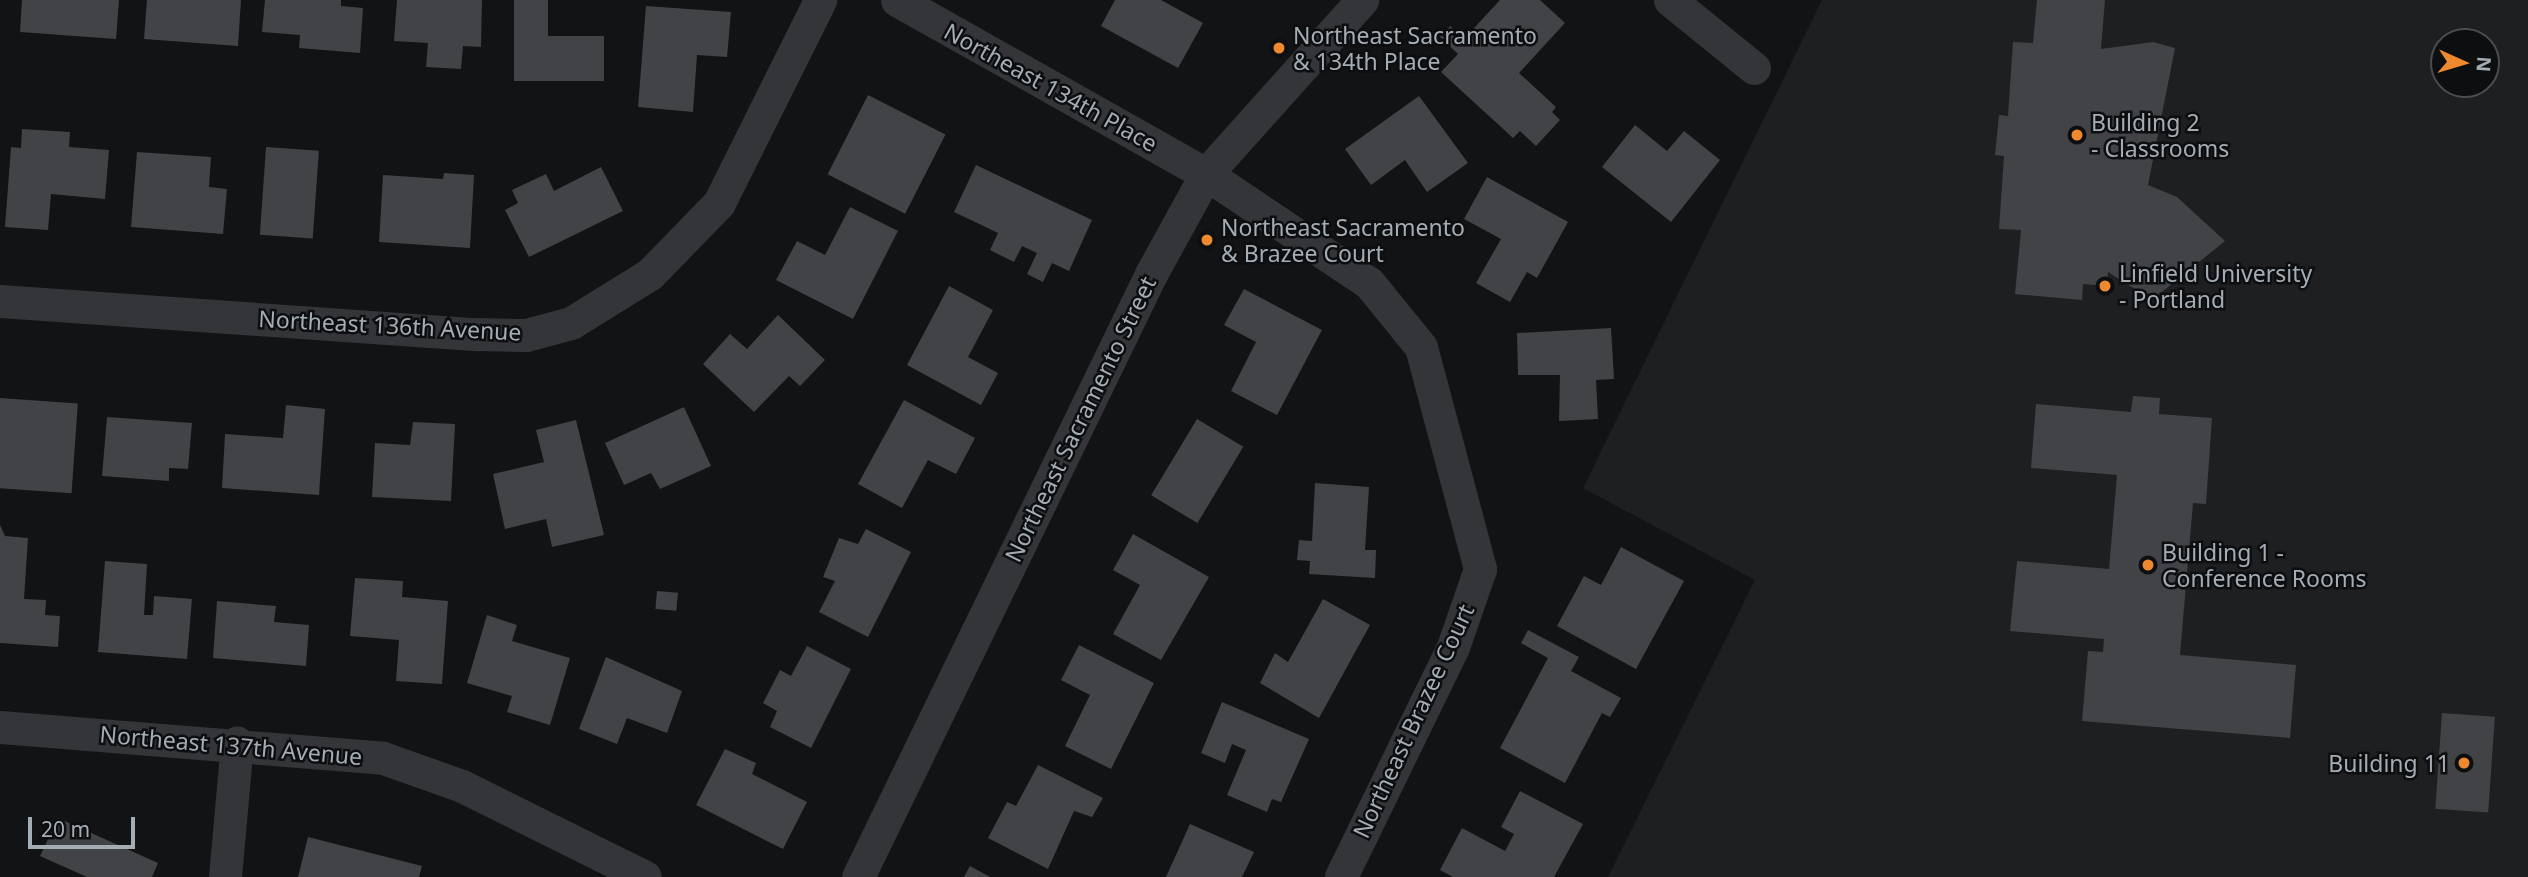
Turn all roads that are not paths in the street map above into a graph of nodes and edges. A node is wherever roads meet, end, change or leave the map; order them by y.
1 (820, 0) edge
2 (897, 0) edge
3 (1362, 0) edge
4 (1670, 0) edge
5 (1754, 68) dead end
6 (1206, 174) junction
7 (0, 302) edge
8 (0, 727) edge
9 (237, 743) junction
10 (225, 877) edge
11 (645, 877) edge
12 (858, 877) edge
13 (1341, 877) edge

1 - 7 street, Northeast 136th Avenue
2 - 6 street, Northeast 134th Place
3 - 6 street, Northeast Sacramento Street
4 - 5 street
6 - 12 street, Northeast Sacramento Street
6 - 13 street, Northeast Brazee Court
8 - 9 street, Northeast 137th Avenue
9 - 10 street
9 - 11 street, Northeast 137th Avenue

